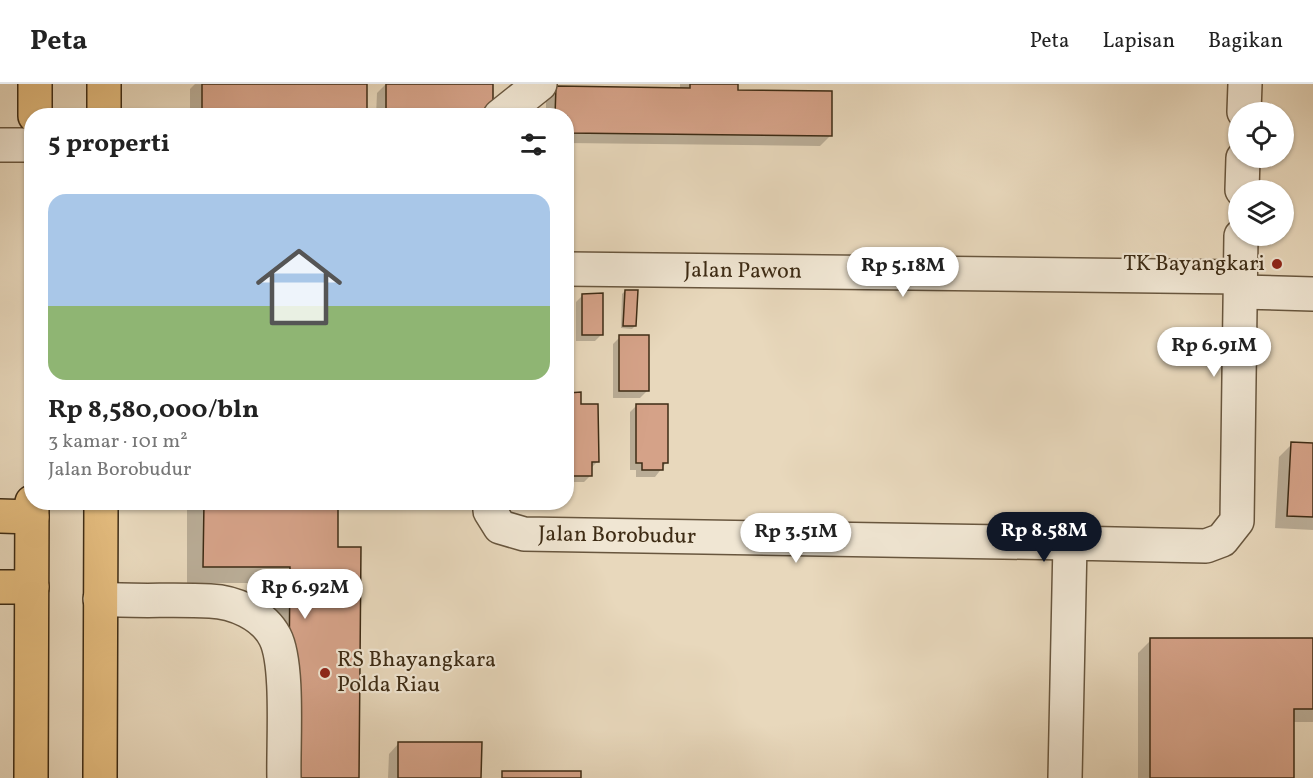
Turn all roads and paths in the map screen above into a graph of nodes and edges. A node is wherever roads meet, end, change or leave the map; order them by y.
1 (35, 84) edge
2 (104, 84) edge
3 (540, 84) edge
4 (1245, 84) edge
5 (1244, 102) edge
6 (35, 108) edge
7 (104, 108) edge
8 (510, 108) edge
9 (0, 125) edge
10 (24, 125) edge
11 (0, 145) edge
12 (24, 145) edge
13 (1241, 246) edge
14 (574, 269) edge
15 (1241, 284) junction
16 (1313, 294) edge
17 (32, 510) edge
18 (101, 510) edge
19 (490, 510) edge
20 (0, 516) edge
21 (1070, 543) junction
22 (16, 587) edge
23 (100, 599) junction
24 (31, 778) edge
25 (100, 778) edge
26 (284, 778) edge
27 (1065, 778) edge

1 - 6 main road
2 - 7 main road
3 - 8 street
4 - 5 street
9 - 10 street
11 - 12 street
13 - 15 street
14 - 15 street, Jalan Pawon
15 - 16 street, Jalan Pawon
15 - 21 street, Jalan Borobudur
17 - 20 main road
17 - 22 main road
18 - 23 main road
19 - 21 street, Jalan Borobudur
21 - 27 street
22 - 24 main road
23 - 25 main road
23 - 26 street

